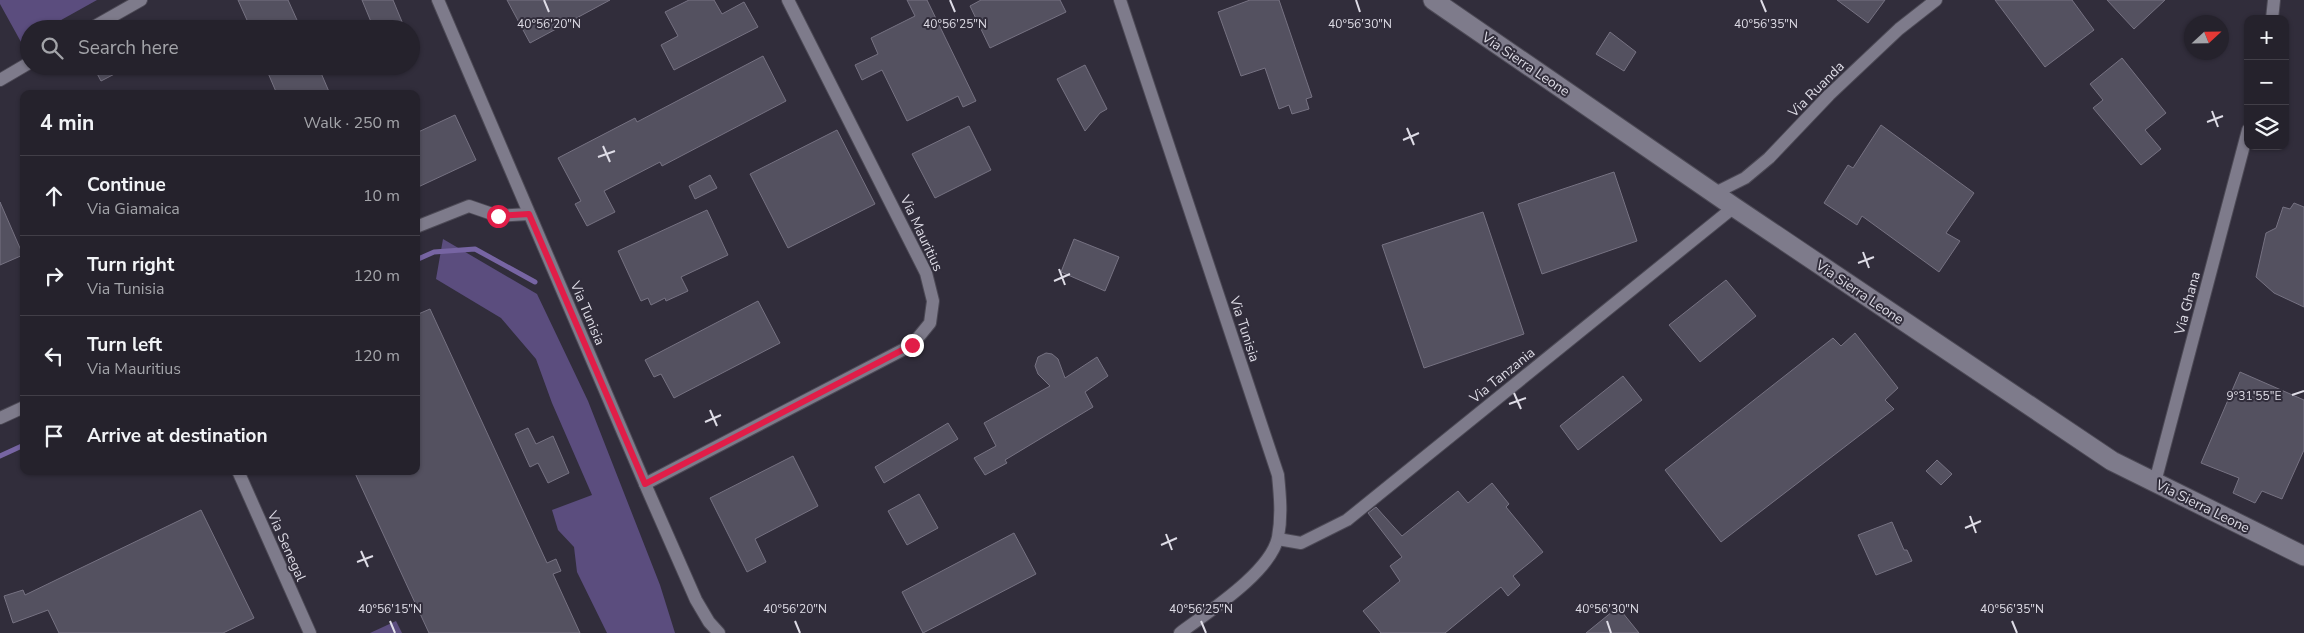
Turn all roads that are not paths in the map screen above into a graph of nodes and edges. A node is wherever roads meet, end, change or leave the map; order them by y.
1 (141, 0) edge
2 (438, 0) edge
3 (788, 0) edge
4 (1120, 0) edge
5 (1433, 0) edge
6 (1936, 0) edge
7 (2274, 0) edge
8 (2272, 15) edge
9 (106, 20) edge
10 (20, 69) edge
11 (0, 80) edge
12 (2244, 145) edge
13 (1715, 193) junction
14 (1734, 206) junction
15 (529, 214) junction
16 (420, 226) edge
17 (20, 409) edge
18 (0, 418) edge
19 (240, 475) edge
20 (2155, 482) junction
21 (645, 484) junction
22 (1278, 539) junction
23 (2304, 556) edge
24 (310, 633) edge
25 (719, 633) edge
26 (1180, 633) edge

1 - 9 street
2 - 15 street, Via Tunisia
3 - 21 street, Via Mauritius
4 - 22 street, Via Tunisia
5 - 13 street, Via Sierra Leone
6 - 13 street, Via Ruanda
7 - 8 street
10 - 11 street
12 - 20 street, Via Ghana
13 - 14 street, Via Sierra Leone
14 - 20 street, Via Sierra Leone
14 - 22 street, Via Tanzania
15 - 16 street
15 - 21 street, Via Tunisia
17 - 18 street
19 - 24 street, Via Senegal
20 - 23 street, Via Sierra Leone
21 - 25 street, Via Tunisia
22 - 26 street, Via Tunisia

